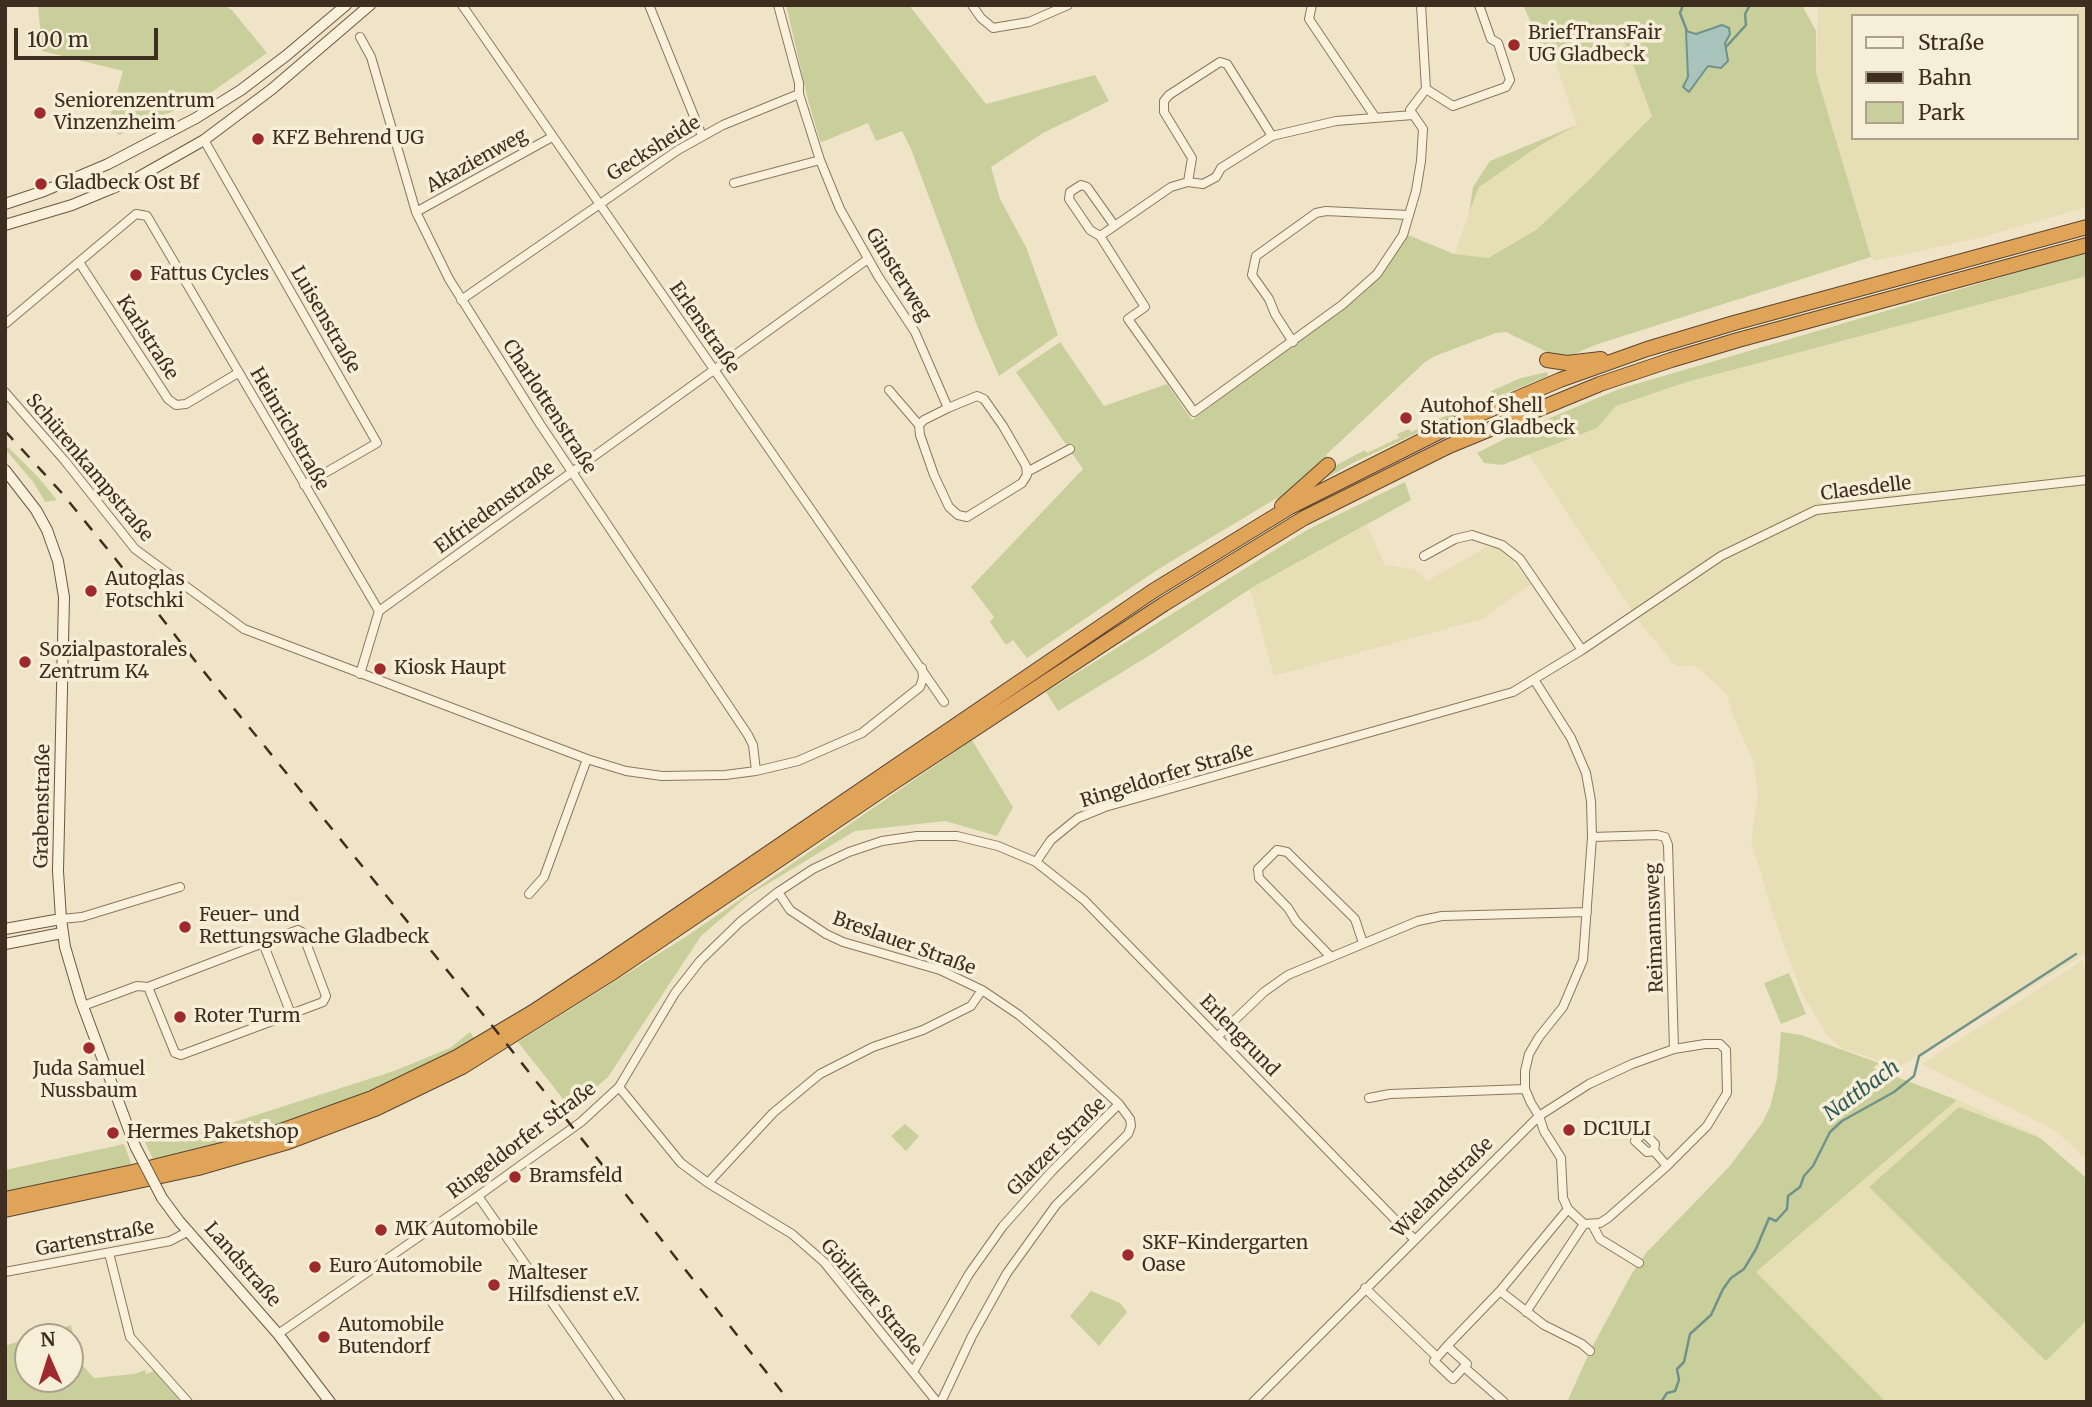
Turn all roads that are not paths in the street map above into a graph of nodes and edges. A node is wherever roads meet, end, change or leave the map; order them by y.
1 (346, 5) edge
2 (370, 5) edge
3 (462, 5) edge
4 (649, 5) edge
5 (778, 5) edge
6 (972, 5) edge
7 (1068, 5) edge
8 (1312, 5) edge
9 (1421, 5) edge
10 (1479, 5) edge
11 (360, 37) dead end
12 (1426, 89) junction
13 (799, 94) junction
14 (1413, 115) junction
15 (1375, 117) junction
16 (702, 136) junction
17 (1272, 136) junction
18 (552, 137) junction
19 (204, 140) junction
20 (820, 160) junction
21 (1188, 182) junction
22 (734, 183) dead end
23 (5, 204) edge
24 (598, 204) junction
25 (416, 212) junction
26 (1408, 215) junction
27 (5, 225) edge
28 (1114, 225) junction
29 (2087, 227) edge
30 (1100, 236) junction
31 (2087, 245) edge
32 (868, 259) junction
33 (79, 262) junction
34 (461, 300) junction
35 (5, 324) edge
36 (1293, 342) junction
37 (1647, 349) junction
38 (1547, 360) dead end
39 (715, 371) junction
40 (238, 373) junction
41 (889, 390) dead end
42 (5, 392) edge
43 (948, 408) junction
44 (919, 425) junction
45 (1070, 449) dead end
46 (1328, 465) dead end
47 (573, 472) junction
48 (1027, 472) junction
49 (8, 476) edge
50 (2087, 480) edge
51 (304, 485) junction
52 (1270, 519) junction
53 (1424, 556) dead end
54 (379, 611) junction
55 (1634, 614) joint
56 (1583, 650) junction
57 (922, 668) junction
58 (360, 674) junction
59 (1535, 681) junction
60 (944, 702) dead end
61 (587, 759) junction
62 (756, 771) junction
63 (1592, 837) junction
64 (1036, 862) junction
65 (180, 887) dead end
66 (778, 892) junction
67 (529, 894) dead end
68 (1587, 912) junction
69 (61, 919) junction
70 (74, 919) junction
71 (5, 929) edge
72 (62, 933) junction
73 (263, 943) junction
74 (1363, 943) junction
75 (5, 944) edge
76 (1331, 957) junction
77 (148, 987) junction
78 (982, 990) junction
79 (83, 1006) junction
80 (291, 1014) junction
81 (1217, 1037) junction
82 (1674, 1049) junction
83 (619, 1087) junction
84 (1525, 1089) junction
85 (1369, 1098) dead end
86 (1119, 1104) junction
87 (1539, 1116) junction
88 (135, 1146) joint
89 (1654, 1150) dead end
90 (1667, 1166) junction
91 (708, 1183) junction
92 (478, 1196) junction
93 (5, 1199) edge
94 (1568, 1209) junction
95 (5, 1210) edge
96 (1588, 1224) junction
97 (189, 1231) junction
98 (1414, 1238) junction
99 (109, 1253) junction
100 (1639, 1263) dead end
101 (5, 1272) edge
102 (1365, 1288) junction
103 (1500, 1291) junction
104 (1526, 1312) junction
105 (278, 1334) junction
106 (1447, 1346) junction
107 (1590, 1351) dead end
108 (1437, 1357) junction
109 (1464, 1367) junction
110 (914, 1372) junction
111 (188, 1402) edge
112 (330, 1402) edge
113 (621, 1402) edge
114 (939, 1402) edge
115 (1253, 1402) edge
116 (1504, 1402) edge

1 - 23 street
2 - 19 street
3 - 18 street, Erlenstraße
4 - 16 street
5 - 13 street
6 - 7 street
8 - 15 street
9 - 12 street
10 - 12 street
11 - 25 street, Charlottenstraße
12 - 14 street
13 - 16 street, Gecksheide
13 - 20 street, Ginsterweg
14 - 15 street
14 - 26 street
15 - 17 street
16 - 24 street, Gecksheide
17 - 21 street
17 - 21 street
18 - 24 street, Erlenstraße
18 - 25 street, Akazienweg
19 - 27 street
19 - 51 street, Luisenstraße
20 - 22 street
20 - 32 street, Ginsterweg
21 - 28 street
24 - 34 street, Gecksheide
24 - 39 street, Erlenstraße
25 - 34 street, Charlottenstraße
26 - 36 street
26 - 36 street
28 - 30 street
28 - 30 street
29 - 37 highway
30 - 36 street
31 - 95 highway
32 - 39 street, Elfriedenstraße
32 - 43 street, Ginsterweg
33 - 35 street
33 - 40 street, Karlstraße
33 - 40 street, Heinrichstraße
34 - 47 street, Charlottenstraße
37 - 38 highway
37 - 52 highway
39 - 47 street, Elfriedenstraße
39 - 57 street, Erlenstraße
40 - 51 street, Heinrichstraße
41 - 44 street
42 - 58 street, Schürenkampstraße
43 - 44 street
43 - 48 street
44 - 48 street
45 - 48 street
46 - 52 highway
47 - 54 street, Elfriedenstraße
47 - 62 street, Charlottenstraße
49 - 69 street, Grabenstraße
50 - 55 street, Claesdelle
51 - 54 street, Heinrichstraße
52 - 93 highway
53 - 56 street
54 - 58 street
55 - 56 street, Ringeldorfer Straße
56 - 59 street, Ringeldorfer Straße
57 - 60 street, Erlenstraße
57 - 62 street, Schürenkampstraße
58 - 61 street, Schürenkampstraße
59 - 63 street
59 - 64 street, Ringeldorfer Straße
61 - 62 street, Schürenkampstraße
61 - 67 street
63 - 68 street
63 - 82 street, Reimannsweg
64 - 66 street, Ringeldorfer Straße
64 - 81 street, Erlengrund
65 - 70 street
66 - 78 street, Breslauer Straße
66 - 83 street, Ringeldorfer Straße
68 - 74 street
68 - 84 street
69 - 70 street
69 - 71 street
69 - 72 street, Grabenstraße
70 - 72 street
72 - 75 street
72 - 79 street, Grabenstraße
73 - 77 street
73 - 80 street
73 - 80 street
74 - 76 street
74 - 76 street
76 - 81 street
77 - 79 street
77 - 80 street
78 - 86 street, Breslauer Straße
78 - 91 street
79 - 88 street, Grabenstraße
81 - 98 street, Erlengrund
82 - 87 street, Wielandstraße
82 - 90 street, Wielandstraße
83 - 91 street, Görlitzer Straße
83 - 92 street, Ringeldorfer Straße
84 - 85 street
84 - 87 street
86 - 110 street, Glatzer Straße
86 - 114 street, Glatzer Straße
87 - 94 street
87 - 98 street, Wielandstraße
88 - 97 street, Landstraße, bridge
89 - 90 street
90 - 96 street, Wielandstraße
91 - 110 street, Görlitzer Straße
92 - 105 street, Ringeldorfer Straße
92 - 113 street
94 - 96 street
94 - 103 street
96 - 100 street
96 - 104 street
97 - 99 street, Gartenstraße
97 - 105 street, Landstraße
98 - 102 street, Wielandstraße
99 - 101 street, Gartenstraße
99 - 111 street
102 - 108 street
102 - 115 street, Wielandstraße
103 - 104 street
103 - 106 street
104 - 107 street
105 - 112 street, Landstraße
106 - 108 street
106 - 109 street
108 - 109 street
109 - 116 street
110 - 114 street, Görlitzer Straße

